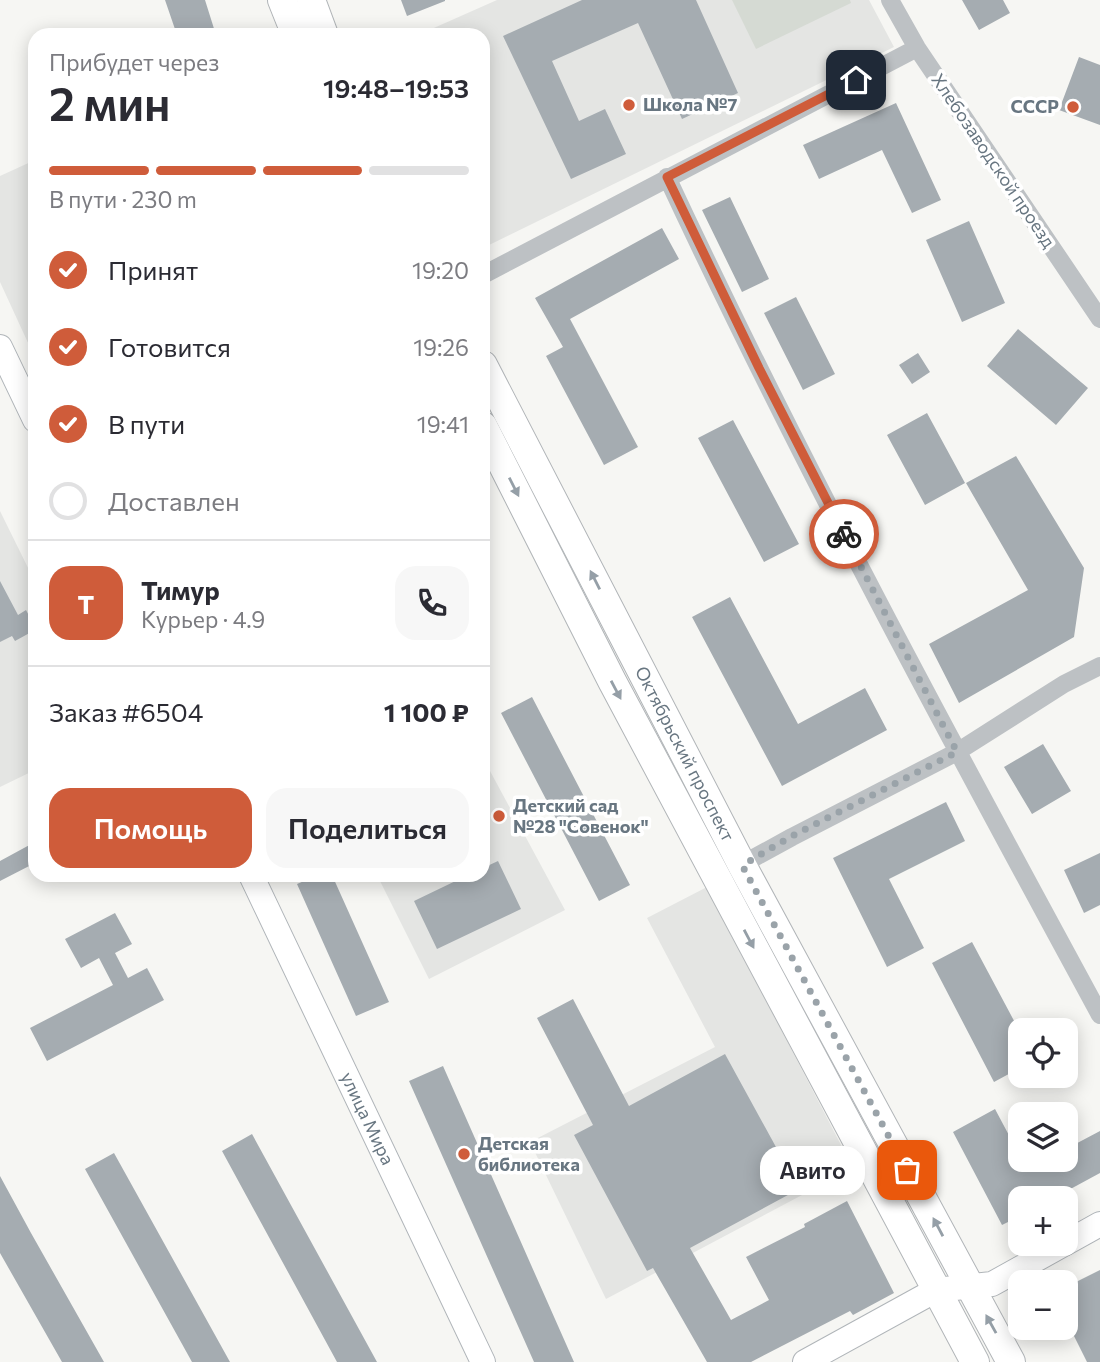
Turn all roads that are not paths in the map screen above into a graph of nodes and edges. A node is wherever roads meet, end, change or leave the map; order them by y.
1 (282, 0) edge
2 (311, 0) edge
3 (890, 0) edge
4 (293, 28) edge
5 (321, 28) edge
6 (917, 48) junction
7 (667, 177) junction
8 (490, 271) edge
9 (1100, 318) edge
10 (0, 347) edge
11 (490, 379) edge
12 (28, 405) edge
13 (490, 440) edge
14 (1100, 666) edge
15 (957, 752) junction
16 (743, 867) junction
17 (254, 882) edge
18 (1100, 1015) edge
19 (1100, 1224) edge
20 (1078, 1237) edge
21 (1043, 1256) edge
22 (970, 1287) junction
23 (936, 1290) junction
24 (483, 1362) edge
25 (805, 1362) edge
26 (975, 1362) edge
27 (1011, 1362) edge

1 - 4 main road
2 - 5 main road
3 - 6 street, Хлебозаводской проезд
6 - 7 street
6 - 9 street, Хлебозаводской проезд
7 - 8 street
7 - 15 street
10 - 12 street
16 -> 11 main road, Октябрьский проспект
13 -> 23 main road, Октябрьский проспект
14 - 15 street
15 - 16 street
15 - 18 street
22 -> 16 main road, Октябрьский проспект
17 - 24 street, улица Мира
19 - 20 street
21 - 22 street
22 - 23 street
27 -> 22 main road, Октябрьский проспект
23 - 25 street
23 - 26 main road, Октябрьский проспект

